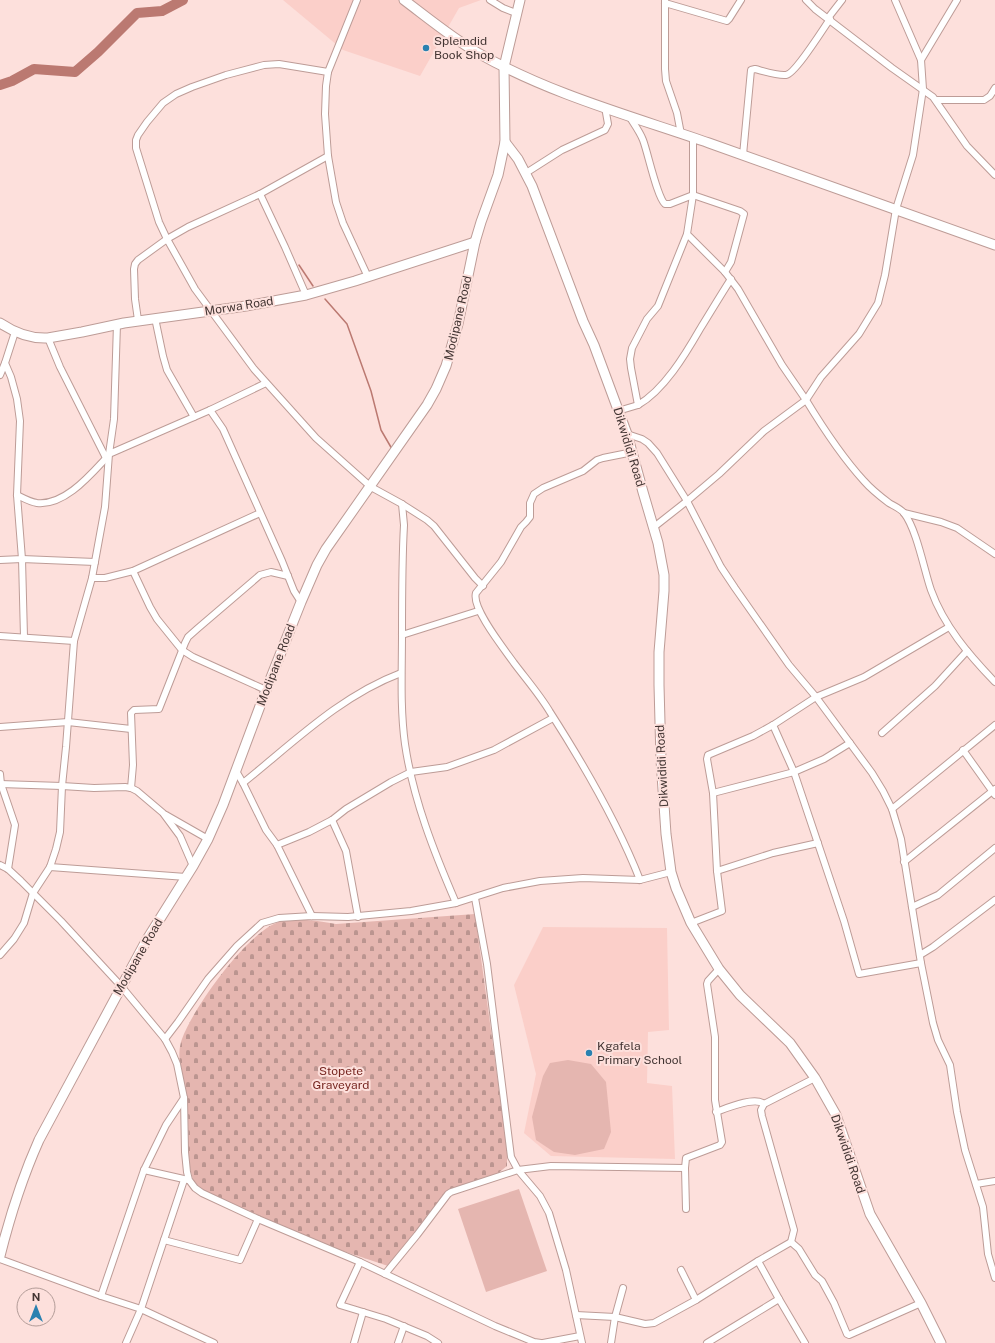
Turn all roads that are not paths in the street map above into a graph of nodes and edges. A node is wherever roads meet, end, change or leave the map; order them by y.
1 (357, 0) edge
2 (404, 0) edge
3 (490, 0) edge
4 (520, 0) edge
5 (741, 0) edge
6 (806, 0) edge
7 (842, 0) edge
8 (895, 0) edge
9 (957, 0) edge
10 (665, 1) edge
11 (516, 13) junction
12 (829, 18) junction
13 (921, 60) junction
14 (504, 67) junction
15 (328, 72) junction
16 (995, 88) edge
17 (923, 89) junction
18 (936, 100) junction
19 (605, 107) junction
20 (629, 116) junction
21 (681, 134) junction
22 (693, 138) junction
23 (505, 142) junction
24 (743, 155) junction
25 (328, 156) junction
26 (526, 173) junction
27 (995, 175) edge
28 (260, 194) junction
29 (693, 195) junction
30 (896, 209) junction
31 (687, 234) junction
32 (166, 238) junction
33 (475, 242) junction
34 (995, 245) edge
35 (725, 272) junction
36 (368, 277) junction
37 (731, 279) junction
38 (306, 294) junction
39 (211, 311) junction
40 (155, 318) junction
41 (138, 320) junction
42 (0, 324) edge
43 (118, 324) junction
44 (15, 332) junction
45 (48, 338) junction
46 (5, 363) junction
47 (0, 375) edge
48 (266, 383) junction
49 (806, 400) junction
50 (638, 405) junction
51 (210, 410) junction
52 (618, 411) junction
53 (194, 417) junction
54 (627, 434) junction
55 (632, 452) junction
56 (108, 456) junction
57 (371, 487) junction
58 (17, 495) junction
59 (687, 501) junction
60 (402, 504) junction
61 (260, 513) junction
62 (904, 513) junction
63 (654, 527) junction
64 (995, 554) edge
65 (22, 559) junction
66 (0, 560) edge
67 (95, 562) junction
68 (133, 571) junction
69 (288, 576) junction
70 (92, 578) junction
71 (483, 586) junction
72 (301, 602) junction
73 (478, 611) junction
74 (950, 627) junction
75 (402, 635) junction
76 (0, 636) edge
77 (24, 637) junction
78 (74, 641) junction
79 (182, 650) junction
80 (967, 651) junction
81 (401, 673) junction
82 (995, 682) edge
83 (266, 690) junction
84 (816, 697) junction
85 (553, 718) junction
86 (68, 722) junction
87 (995, 724) edge
88 (773, 725) junction
89 (0, 727) edge
90 (131, 729) junction
91 (882, 734) dead end
92 (850, 743) junction
93 (963, 750) junction
94 (236, 771) junction
95 (411, 772) junction
96 (794, 772) junction
97 (0, 774) edge
98 (244, 783) junction
99 (0, 784) edge
100 (62, 786) junction
101 (131, 788) junction
102 (994, 792) edge
103 (713, 793) junction
104 (892, 810) junction
105 (163, 813) junction
106 (332, 820) junction
107 (208, 839) junction
108 (818, 843) junction
109 (277, 845) junction
110 (995, 848) edge
111 (904, 862) junction
112 (0, 865) edge
113 (193, 866) junction
114 (50, 867) junction
115 (8, 869) junction
116 (717, 871) junction
117 (671, 872) junction
118 (186, 877) junction
119 (640, 880) junction
120 (33, 892) junction
121 (475, 898) junction
122 (995, 900) edge
123 (456, 903) junction
124 (912, 908) junction
125 (312, 916) junction
126 (358, 916) junction
127 (691, 923) junction
128 (920, 954) junction
129 (0, 955) edge
130 (921, 964) junction
131 (719, 969) junction
132 (121, 986) junction
133 (165, 1039) junction
134 (815, 1078) junction
135 (184, 1098) junction
136 (764, 1104) junction
137 (716, 1112) junction
138 (685, 1168) junction
139 (144, 1170) junction
140 (518, 1170) junction
141 (187, 1180) junction
142 (995, 1181) edge
143 (976, 1184) junction
144 (686, 1209) dead end
145 (258, 1219) junction
146 (164, 1240) junction
147 (791, 1242) junction
148 (0, 1256) edge
149 (0, 1259) edge
150 (758, 1261) junction
151 (360, 1262) junction
152 (681, 1270) dead end
153 (385, 1274) junction
154 (995, 1278) edge
155 (623, 1288) dead end
156 (101, 1296) junction
157 (779, 1299) junction
158 (696, 1300) junction
159 (921, 1303) junction
160 (141, 1309) junction
161 (363, 1312) junction
162 (576, 1315) junction
163 (615, 1317) junction
164 (404, 1326) junction
165 (581, 1340) edge
166 (714, 1341) edge
167 (126, 1343) edge
168 (214, 1343) edge
169 (354, 1343) edge
170 (398, 1343) edge
171 (438, 1343) edge
172 (542, 1343) edge
173 (611, 1343) edge
174 (707, 1343) edge
175 (805, 1343) edge
176 (941, 1343) edge

1 - 15 street
2 - 14 main road
3 - 11 street
4 - 11 main road, Modipane Road
5 - 10 street
6 - 12 street
7 - 12 street
8 - 13 street
9 - 13 street
10 - 21 street
11 - 14 main road, Modipane Road
12 - 17 street
12 - 24 street
13 - 17 street
14 - 19 main road
14 - 23 main road, Modipane Road
15 - 25 street
15 - 32 street
16 - 18 street
17 - 18 street
17 - 30 street
18 - 27 street
19 - 20 main road
19 - 26 street
20 - 21 main road
20 - 29 street
21 - 22 main road
22 - 24 main road
22 - 29 street
23 - 26 main road, Dikwididi Road
23 - 33 main road, Modipane Road
24 - 30 main road
25 - 28 street
25 - 36 street
26 - 52 main road, Dikwididi Road
28 - 32 street
28 - 38 street
29 - 31 street
29 - 35 street
30 - 34 main road
30 - 49 street
31 - 35 street
31 - 50 street
32 - 39 street
32 - 41 street
33 - 36 main road, Morwa Road
33 - 57 main road, Modipane Road
35 - 37 street
36 - 38 main road, Morwa Road
37 - 49 street
37 - 50 street
38 - 39 main road, Morwa Road
39 - 40 main road, Morwa Road
39 - 48 street
40 - 41 main road, Morwa Road
40 - 53 street
41 - 43 main road, Morwa Road
42 - 44 main road, Morwa Road
43 - 45 main road, Morwa Road
43 - 56 street
44 - 45 main road, Morwa Road
44 - 46 street
45 - 56 street
46 - 47 street
46 - 58 street
48 - 51 street
48 - 57 street
49 - 59 street
49 - 62 street
50 - 52 street
51 - 53 street
51 - 61 street
52 - 54 main road, Dikwididi Road
53 - 56 street
54 - 55 main road, Dikwididi Road
54 - 59 street
55 - 63 main road, Dikwididi Road
55 - 71 street
56 - 58 street
56 - 67 street
57 - 60 street
57 - 72 main road, Modipane Road
58 - 65 street
59 - 63 street
59 - 84 street
60 - 71 street
60 - 75 street
61 - 68 street
61 - 69 street
62 - 64 street
62 - 74 street
63 - 117 main road, Dikwididi Road
65 - 66 street
65 - 67 street
65 - 77 street
67 - 70 street
68 - 70 street
68 - 79 street
69 - 72 street
69 - 79 street
70 - 78 street
71 - 73 street
72 - 83 main road, Modipane Road
73 - 75 street
73 - 85 street
74 - 80 street
74 - 84 street
75 - 81 street
76 - 77 street
77 - 78 street
78 - 86 street
79 - 83 street
79 - 90 street
80 - 82 street
80 - 91 street
81 - 95 street
81 - 98 street
83 - 94 main road, Modipane Road
84 - 88 street
84 - 92 street
85 - 95 street
85 - 119 street
86 - 89 street
86 - 90 street
86 - 100 street
87 - 93 street
88 - 96 street
88 - 103 street
90 - 101 street
92 - 96 street
92 - 104 street
93 - 102 street
93 - 104 street
94 - 98 street
94 - 107 main road, Modipane Road
95 - 106 street
95 - 123 street
96 - 103 street
96 - 108 street
97 - 99 street
98 - 109 street
99 - 100 street
99 - 115 street
100 - 101 street
100 - 114 street
101 - 105 street
102 - 111 street
103 - 116 street
104 - 111 street
105 - 107 street
105 - 113 street
106 - 109 street
106 - 126 street
107 - 113 main road, Modipane Road
108 - 116 street
108 - 130 street
109 - 125 street
110 - 124 street
111 - 124 street
112 - 115 street
113 - 118 main road, Modipane Road
114 - 118 street
114 - 120 street
115 - 120 street
116 - 127 street
117 - 119 street
117 - 127 main road, Dikwididi Road
118 - 132 main road, Modipane Road
119 - 121 street
120 - 129 street
120 - 132 street
121 - 123 street
121 - 140 street
122 - 128 street
123 - 126 street
124 - 128 street
125 - 126 street
125 - 133 street
127 - 131 main road, Dikwididi Road
128 - 130 street
130 - 143 street
131 - 134 main road, Dikwididi Road
131 - 137 street
132 - 133 street
132 - 148 main road, Modipane Road
133 - 135 street
134 - 136 street
134 - 159 main road, Dikwididi Road
135 - 139 street
135 - 141 street
136 - 137 street
136 - 147 street
137 - 138 street
138 - 140 street
138 - 144 street
139 - 141 street
139 - 156 street
140 - 153 street
140 - 162 street
141 - 145 street
141 - 146 street
142 - 143 street
143 - 154 street
145 - 146 street
145 - 151 street
146 - 160 street
147 - 150 street
147 - 159 street
149 - 156 street
150 - 157 street
150 - 158 street
151 - 153 street
151 - 161 street
152 - 158 street
153 - 172 street
155 - 163 street
156 - 160 street
157 - 166 street
157 - 175 street
158 - 163 street
159 - 176 main road, Dikwididi Road
160 - 167 street
160 - 168 street
161 - 164 street
161 - 169 street
162 - 163 street
162 - 165 street
163 - 173 street
164 - 170 street
164 - 171 street
165 - 172 street
166 - 174 street

